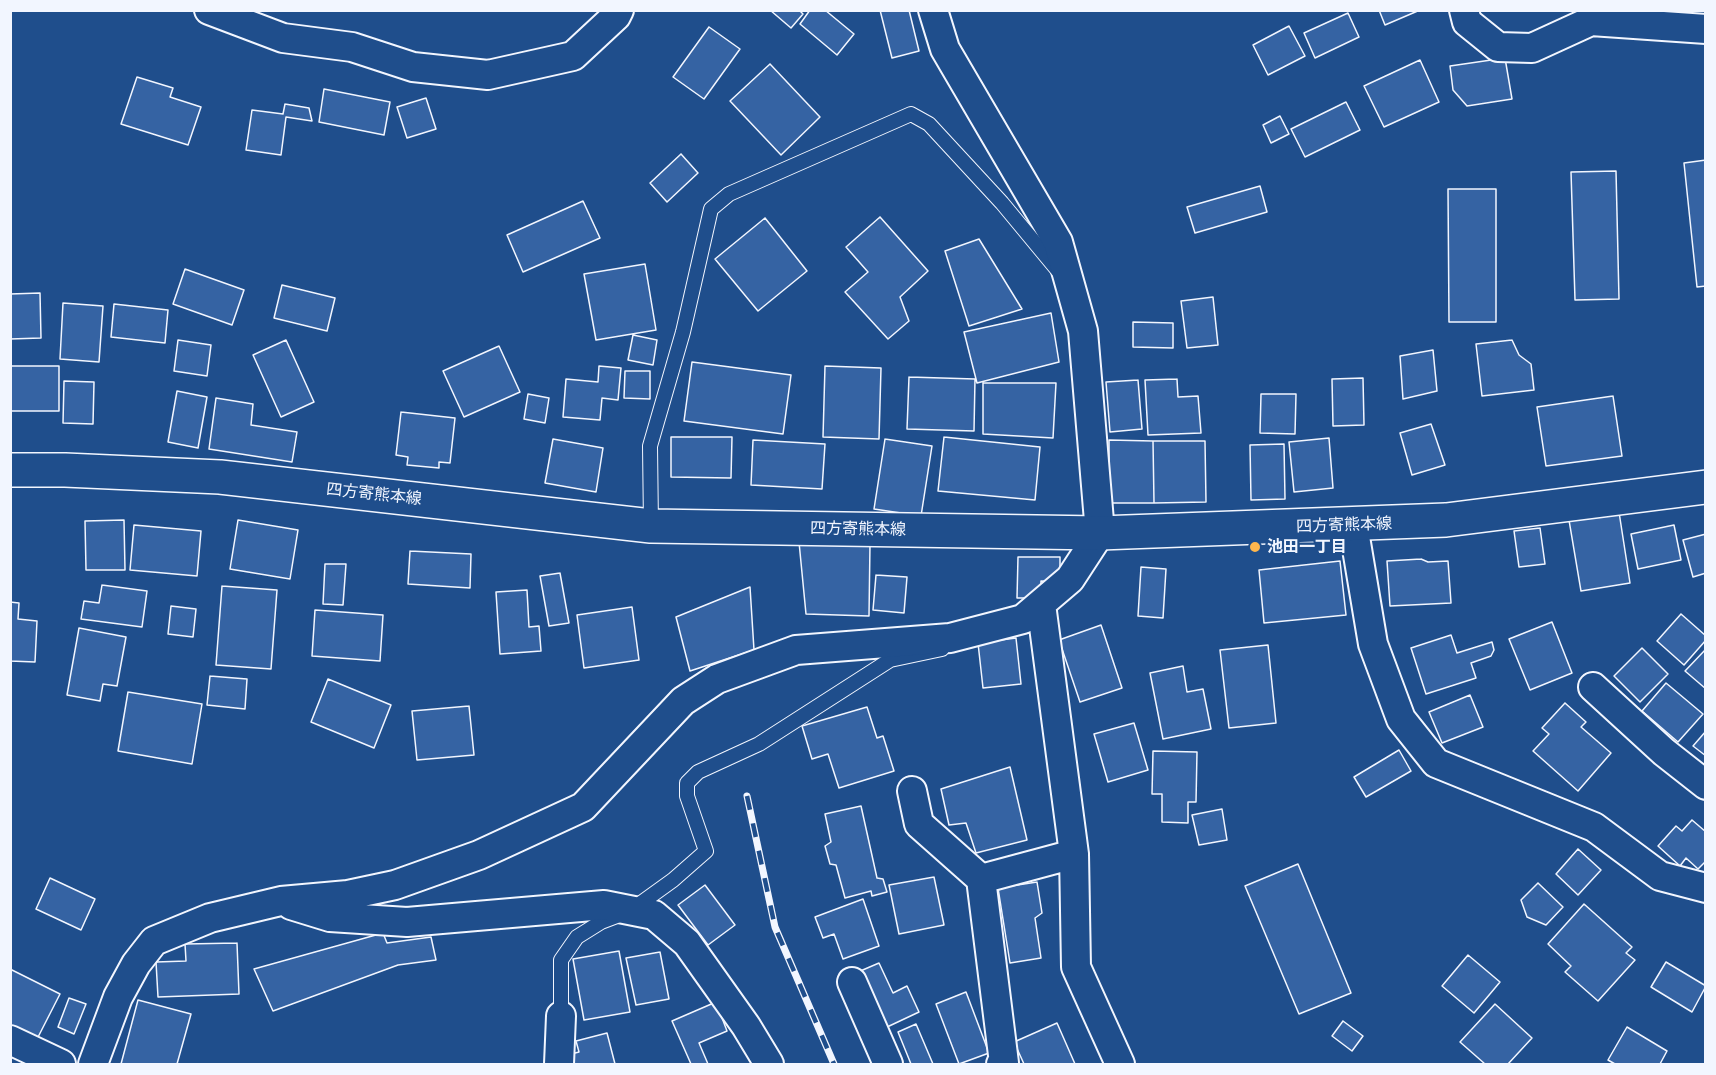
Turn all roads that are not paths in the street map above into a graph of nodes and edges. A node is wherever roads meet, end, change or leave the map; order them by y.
1 (209, 10) edge
2 (619, 10) edge
3 (933, 10) edge
4 (1464, 10) edge
5 (1706, 29) edge
6 (1070, 285) junction
7 (10, 470) edge
8 (1706, 487) edge
9 (1353, 525) junction
10 (651, 526) junction
11 (1100, 533) junction
12 (1041, 604) junction
13 (950, 638) junction
14 (1593, 687) dead end
15 (1706, 785) edge
16 (912, 791) dead end
17 (1074, 854) junction
18 (981, 879) junction
19 (1706, 888) edge
20 (281, 901) junction
21 (630, 911) junction
22 (852, 982) dead end
23 (561, 1016) joint
24 (10, 1040) edge
25 (760, 1062) edge
26 (61, 1065) edge
27 (93, 1065) edge
28 (559, 1065) edge
29 (888, 1065) edge
30 (1001, 1065) edge
31 (1120, 1065) edge

1 - 2 street
3 - 6 street
4 - 5 street
6 - 10 lane
6 - 11 street
7 - 10 main road, 四方寄熊本線
8 - 9 main road, 四方寄熊本線
9 - 11 main road, 四方寄熊本線
9 - 19 street
10 - 11 main road, 四方寄熊本線
11 - 12 street
12 - 13 street
12 - 17 street
13 - 20 street
13 - 21 lane
14 - 15 street
16 - 18 street
17 - 18 street
17 - 31 street
18 - 30 street
20 - 21 street
20 - 27 street
21 - 23 lane
21 - 25 street
22 - 29 street
23 - 28 street
24 - 26 street

